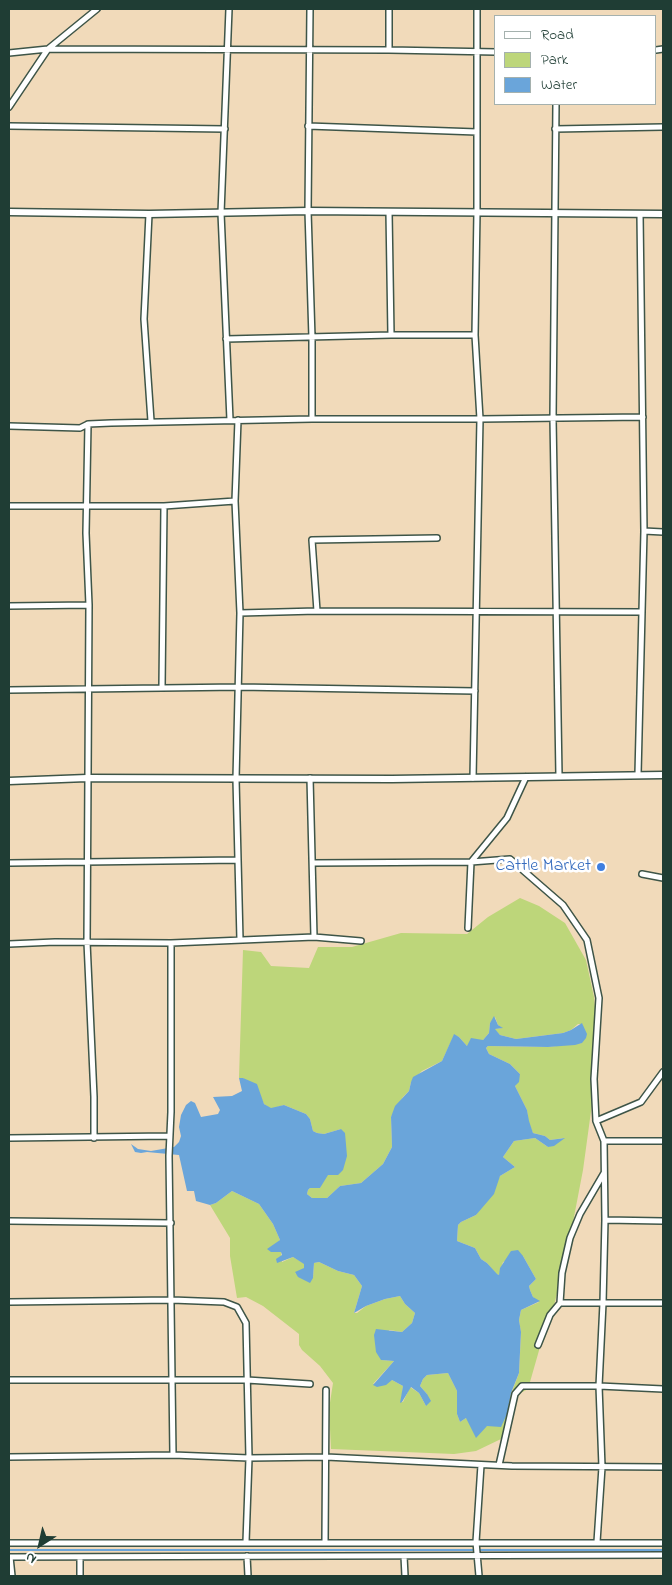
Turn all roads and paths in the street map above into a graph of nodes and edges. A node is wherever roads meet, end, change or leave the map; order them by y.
1 (97, 9) edge
2 (229, 9) edge
3 (310, 9) edge
4 (389, 9) edge
5 (477, 9) edge
6 (48, 49) junction
7 (228, 50) junction
8 (309, 50) junction
9 (389, 50) junction
10 (494, 52) edge
11 (9, 53) edge
12 (477, 53) junction
13 (556, 105) edge
14 (9, 107) edge
15 (9, 126) edge
16 (308, 126) junction
17 (663, 127) edge
18 (225, 129) junction
19 (556, 129) junction
20 (477, 132) junction
21 (308, 211) junction
22 (9, 212) edge
23 (221, 212) junction
24 (389, 212) junction
25 (477, 212) junction
26 (149, 214) junction
27 (555, 214) junction
28 (640, 214) junction
29 (663, 214) edge
30 (391, 335) junction
31 (475, 335) junction
32 (312, 338) junction
33 (226, 339) junction
34 (643, 417) junction
35 (553, 418) junction
36 (312, 419) junction
37 (480, 419) junction
38 (230, 420) junction
39 (238, 420) junction
40 (151, 421) junction
41 (88, 424) junction
42 (9, 426) edge
43 (235, 501) junction
44 (9, 506) edge
45 (86, 506) junction
46 (164, 506) junction
47 (644, 531) junction
48 (663, 532) edge
49 (437, 538) dead end
50 (89, 604) junction
51 (9, 606) edge
52 (556, 610) junction
53 (317, 611) junction
54 (476, 611) junction
55 (642, 612) junction
56 (240, 613) junction
57 (162, 687) junction
58 (239, 687) junction
59 (9, 690) edge
60 (89, 690) junction
61 (474, 690) junction
62 (638, 774) junction
63 (663, 774) edge
64 (559, 776) junction
65 (526, 777) junction
66 (87, 778) junction
67 (310, 778) junction
68 (473, 778) junction
69 (236, 779) junction
70 (9, 781) edge
71 (238, 860) junction
72 (471, 862) junction
73 (9, 863) edge
74 (87, 863) junction
75 (314, 864) junction
76 (642, 874) dead end
77 (663, 878) edge
78 (468, 928) dead end
79 (314, 937) junction
80 (240, 940) junction
81 (362, 940) dead end
82 (87, 942) junction
83 (171, 943) junction
84 (9, 944) edge
85 (663, 1072) edge
86 (596, 1121) junction
87 (169, 1136) junction
88 (9, 1138) edge
89 (94, 1138) junction
90 (604, 1140) junction
91 (663, 1141) edge
92 (604, 1173) junction
93 (605, 1220) junction
94 (9, 1221) edge
95 (663, 1221) edge
96 (171, 1222) junction
97 (172, 1300) junction
98 (9, 1302) edge
99 (560, 1302) junction
100 (603, 1303) junction
101 (663, 1303) edge
102 (538, 1345) dead end
103 (9, 1380) edge
104 (172, 1380) junction
105 (247, 1380) junction
106 (310, 1384) dead end
107 (599, 1386) junction
108 (663, 1388) edge
109 (326, 1390) dead end
110 (173, 1455) junction
111 (9, 1457) edge
112 (326, 1457) junction
113 (249, 1458) junction
114 (481, 1465) junction
115 (499, 1465) junction
116 (602, 1466) junction
117 (663, 1467) edge
118 (246, 1542) junction
119 (325, 1542) junction
120 (597, 1542) junction
121 (663, 1542) edge
122 (9, 1543) edge
123 (476, 1543) junction
124 (477, 1555) junction
125 (663, 1555) edge
126 (247, 1556) junction
127 (404, 1556) junction
128 (9, 1557) edge
129 (80, 1557) junction
130 (12, 1576) edge
131 (80, 1576) edge
132 (248, 1576) edge
133 (405, 1576) edge
134 (479, 1576) edge

1 - 6 street
2 - 7 street
3 - 8 street
4 - 9 street
5 - 12 street
6 - 7 street
6 - 11 street
6 - 14 street
7 - 8 street
7 - 18 street
8 - 9 street
8 - 16 street
9 - 12 street
10 - 12 street
12 - 20 street
13 - 19 street
15 - 18 street
16 - 20 street
16 - 21 street
17 - 19 street
18 - 23 street
19 - 27 street
20 - 25 street
21 - 23 street
21 - 24 street
21 - 32 street
22 - 26 street
23 - 26 street
23 - 33 street
24 - 25 street
24 - 30 street
25 - 27 street
25 - 31 street
26 - 40 street
27 - 28 street
27 - 35 street
28 - 29 street
28 - 34 street
30 - 31 street
30 - 32 street
31 - 37 street
32 - 33 street
32 - 36 street
33 - 38 street
34 - 35 street
34 - 47 street
35 - 37 street
35 - 52 street
36 - 37 street
36 - 39 street
37 - 54 street
38 - 39 street
38 - 40 street
39 - 43 street
40 - 41 street
41 - 42 street
41 - 45 street
43 - 46 street
43 - 56 street
44 - 45 street
45 - 46 street
45 - 50 street
46 - 57 street
47 - 48 street
47 - 55 street
49 - 53 street
50 - 51 street
50 - 60 street
52 - 54 street
52 - 55 street
52 - 64 street
53 - 54 street
53 - 56 street
54 - 61 street
55 - 62 street
56 - 58 street
57 - 58 street
57 - 60 street
58 - 61 street
58 - 69 street
59 - 60 street
60 - 66 street
61 - 68 street
62 - 63 street
62 - 64 street
64 - 65 street
65 - 68 street
65 - 72 street
66 - 69 street
66 - 70 street
66 - 74 street
67 - 68 street
67 - 69 street
67 - 75 street
69 - 71 street
71 - 74 street
71 - 80 street
72 - 75 street
72 - 78 street
72 - 86 street
73 - 74 street
74 - 82 street
75 - 79 street
76 - 77 street
79 - 80 street
79 - 81 street
80 - 83 street
82 - 83 street
82 - 84 street
82 - 89 street
83 - 87 street
85 - 86 street
86 - 90 street
87 - 89 street
87 - 96 street
88 - 89 street
90 - 91 street
90 - 92 street
92 - 93 street
92 - 99 street
93 - 95 street
93 - 100 street
94 - 96 street
96 - 97 street
97 - 98 street
97 - 104 street
97 - 105 street
99 - 100 street
99 - 102 street
100 - 101 street
100 - 107 street
103 - 104 street
104 - 105 street
104 - 110 street
105 - 106 street
105 - 113 street
107 - 108 street
107 - 115 street
107 - 116 street
109 - 112 street
110 - 111 street
110 - 113 street
112 - 113 street
112 - 114 street
112 - 119 street
113 - 118 street
114 - 115 street
114 - 123 street
115 - 116 street
116 - 117 street
116 - 120 street
118 - 119 street
118 - 122 street
119 - 123 street
120 - 121 street
120 - 123 street
123 - 124 street
124 - 125 street
124 - 127 street
124 - 134 street
126 - 127 street
126 - 129 street
126 - 132 street
127 - 133 street
128 - 129 street
128 - 130 street
129 - 131 street

